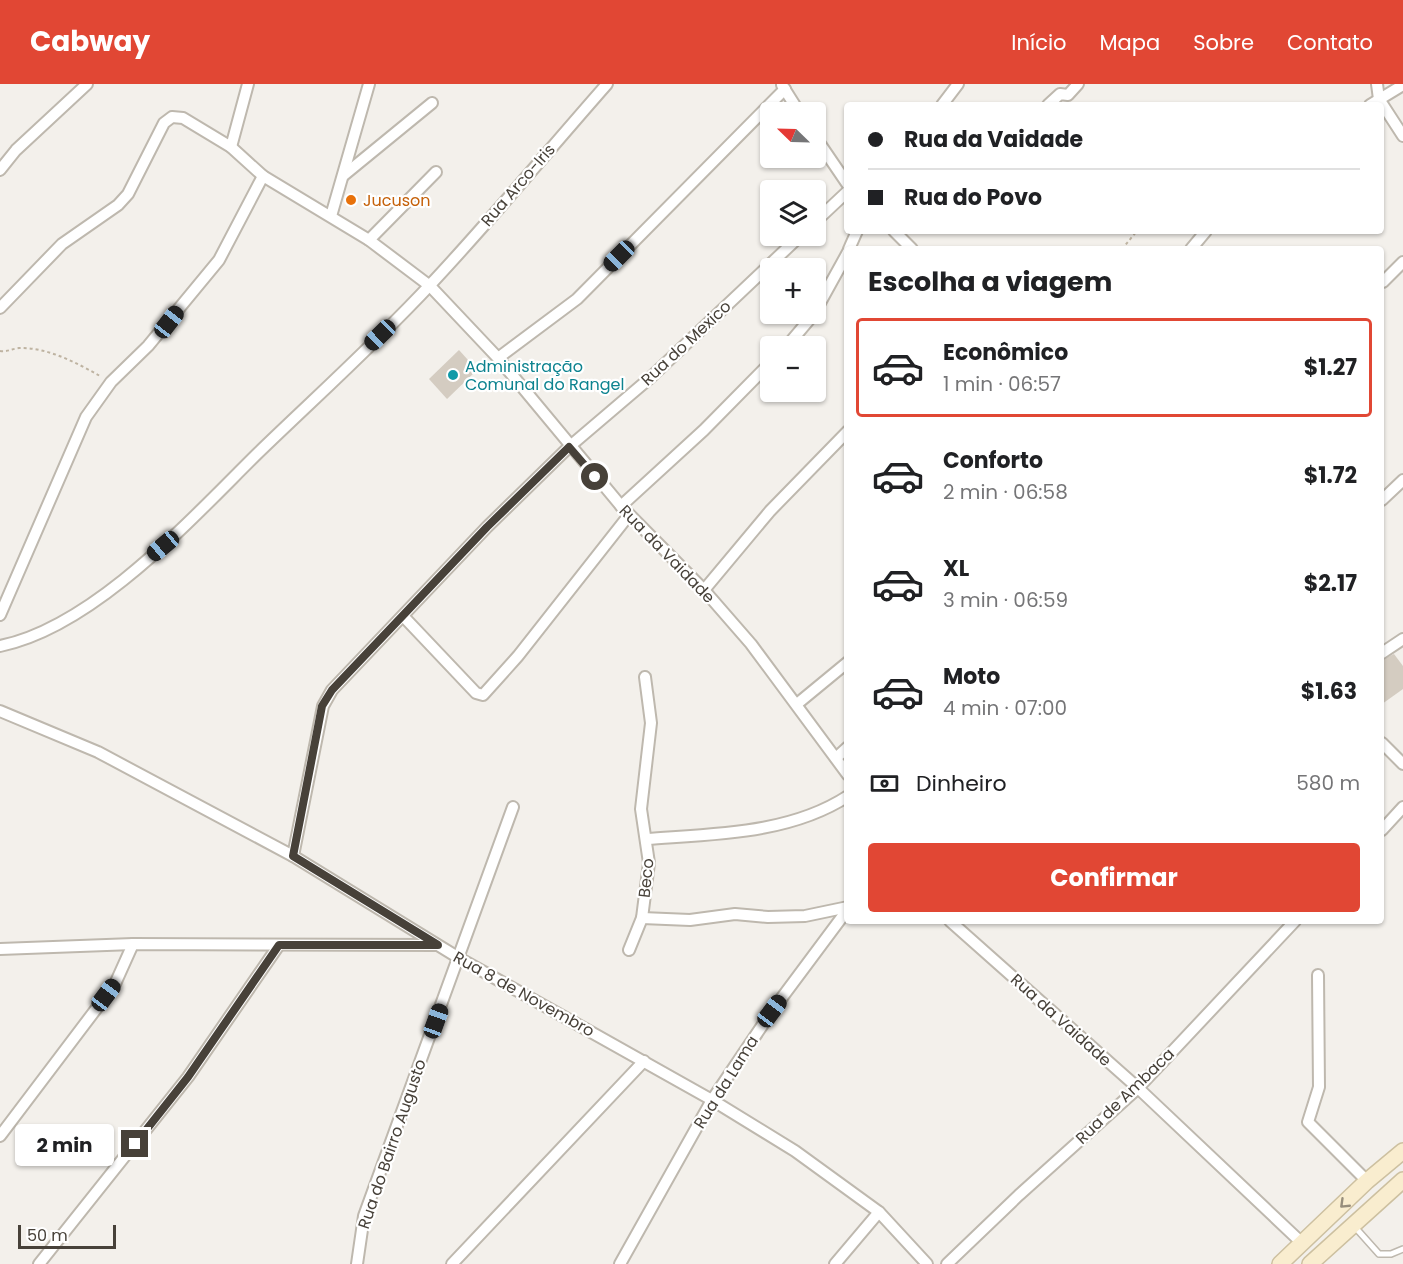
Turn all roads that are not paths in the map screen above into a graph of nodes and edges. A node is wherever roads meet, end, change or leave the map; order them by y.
1 (87, 84) edge
2 (248, 84) edge
3 (369, 84) edge
4 (607, 84) edge
5 (958, 84) edge
6 (1078, 84) edge
7 (1377, 84) edge
8 (1403, 85) edge
9 (783, 86) edge
10 (793, 102) edge
11 (944, 102) edge
12 (1051, 102) edge
13 (1374, 102) edge
14 (432, 103) dead end
15 (1384, 114) edge
16 (1403, 136) edge
17 (231, 147) junction
18 (826, 153) edge
19 (0, 170) edge
20 (436, 172) dead end
21 (344, 175) junction
22 (263, 176) junction
23 (844, 179) edge
24 (844, 195) edge
25 (826, 212) edge
26 (331, 216) junction
27 (897, 234) edge
28 (1204, 234) edge
29 (369, 240) junction
30 (790, 246) edge
31 (909, 246) edge
32 (1194, 246) edge
33 (844, 258) edge
34 (1403, 262) edge
35 (1384, 281) edge
36 (430, 286) junction
37 (826, 291) edge
38 (0, 308) edge
39 (805, 324) edge
40 (795, 336) edge
41 (498, 358) junction
42 (760, 373) edge
43 (844, 435) edge
44 (569, 447) junction
45 (1403, 480) edge
46 (1384, 498) edge
47 (621, 506) junction
48 (629, 515) junction
49 (704, 590) junction
50 (0, 615) edge
51 (403, 616) junction
52 (1403, 639) edge
53 (0, 646) edge
54 (1384, 652) edge
55 (844, 665) edge
56 (645, 677) dead end
57 (797, 704) junction
58 (0, 711) edge
59 (1384, 745) edge
60 (844, 751) edge
61 (836, 758) junction
62 (1403, 764) edge
63 (844, 769) edge
64 (844, 798) edge
65 (513, 807) dead end
66 (1403, 807) edge
67 (1384, 828) edge
68 (647, 839) junction
69 (293, 856) junction
70 (844, 909) edge
71 (844, 913) edge
72 (642, 918) junction
73 (953, 924) edge
74 (1292, 924) edge
75 (133, 944) junction
76 (279, 945) junction
77 (438, 945) junction
78 (0, 949) edge
79 (629, 950) dead end
80 (459, 958) junction
81 (1318, 975) dead end
82 (644, 1061) junction
83 (1138, 1088) junction
84 (712, 1100) junction
85 (0, 1136) edge
86 (1403, 1151) edge
87 (1403, 1180) edge
88 (1367, 1181) junction
89 (879, 1212) junction
90 (1353, 1225) junction
91 (1303, 1244) junction
92 (1403, 1249) edge
93 (39, 1264) edge
94 (357, 1264) edge
95 (452, 1264) edge
96 (620, 1264) edge
97 (835, 1264) edge
98 (927, 1264) edge
99 (947, 1264) edge
100 (1280, 1264) edge
101 (1310, 1264) edge

1 - 19 street
2 - 17 street
3 - 21 street
4 - 36 street, Rua Arco-Iris
5 - 11 street
6 - 12 street
7 - 13 street
8 - 13 street
9 - 10 street
9 - 41 street
14 - 21 street
15 - 16 street
17 - 22 street, Rua da Vaidade
17 - 38 street, Rua da Vaidade
18 - 23 street
20 - 29 street
21 - 26 street
22 - 26 street, Rua da Vaidade
22 - 50 street
24 - 25 street
26 - 29 street, Rua da Vaidade
27 - 31 street
28 - 32 street
29 - 36 street, Rua da Vaidade
30 - 44 street, Rua do Mexico
33 - 37 street
34 - 35 street
36 - 41 street, Rua da Vaidade
36 - 53 street, Rua Arco-Iris
39 - 40 street
41 - 44 street, Rua da Vaidade
42 - 47 street
43 - 49 street
44 - 47 street, Rua da Vaidade
44 - 51 street, Rua do Mexico
45 - 46 street
47 - 48 street, Rua da Vaidade
48 - 49 street, Rua da Vaidade
48 - 51 street
49 - 57 street, Rua da Vaidade
51 - 69 street, Rua do Mexico
52 - 54 street
55 - 57 street
56 - 68 street
57 - 61 street, Rua da Vaidade
58 - 69 street, Rua 8 de Novembro
59 - 62 street
60 - 61 street
61 - 63 street, Rua da Vaidade
64 - 68 street, Beco
65 - 80 street, Rua do Bairro Augusto
66 - 67 street
68 - 72 street, Beco
69 - 77 street, Rua 8 de Novembro
70 - 72 street, Beco
71 - 84 street, Rua da Lama
72 - 79 street
73 - 83 street, Rua da Vaidade
74 - 83 street, Rua de Ambaca
75 - 76 street
75 - 78 street
75 - 85 street
76 - 77 street
76 - 93 street
77 - 80 street, Rua 8 de Novembro
80 - 82 street, Rua 8 de Novembro
80 - 94 street, Rua do Bairro Augusto
81 - 88 street
82 - 84 street, Rua 8 de Novembro
82 - 95 street
83 - 91 street, Rua da Vaidade
83 - 99 street, Rua de Ambaca
84 - 89 street, Rua 8 de Novembro
84 - 96 street, Rua da Lama
86 - 88 main road
87 - 90 main road
88 -> 91 main road
89 - 97 street
89 - 98 street, Rua 8 de Novembro
90 - 92 lane
90 - 101 main road
91 - 100 main road

